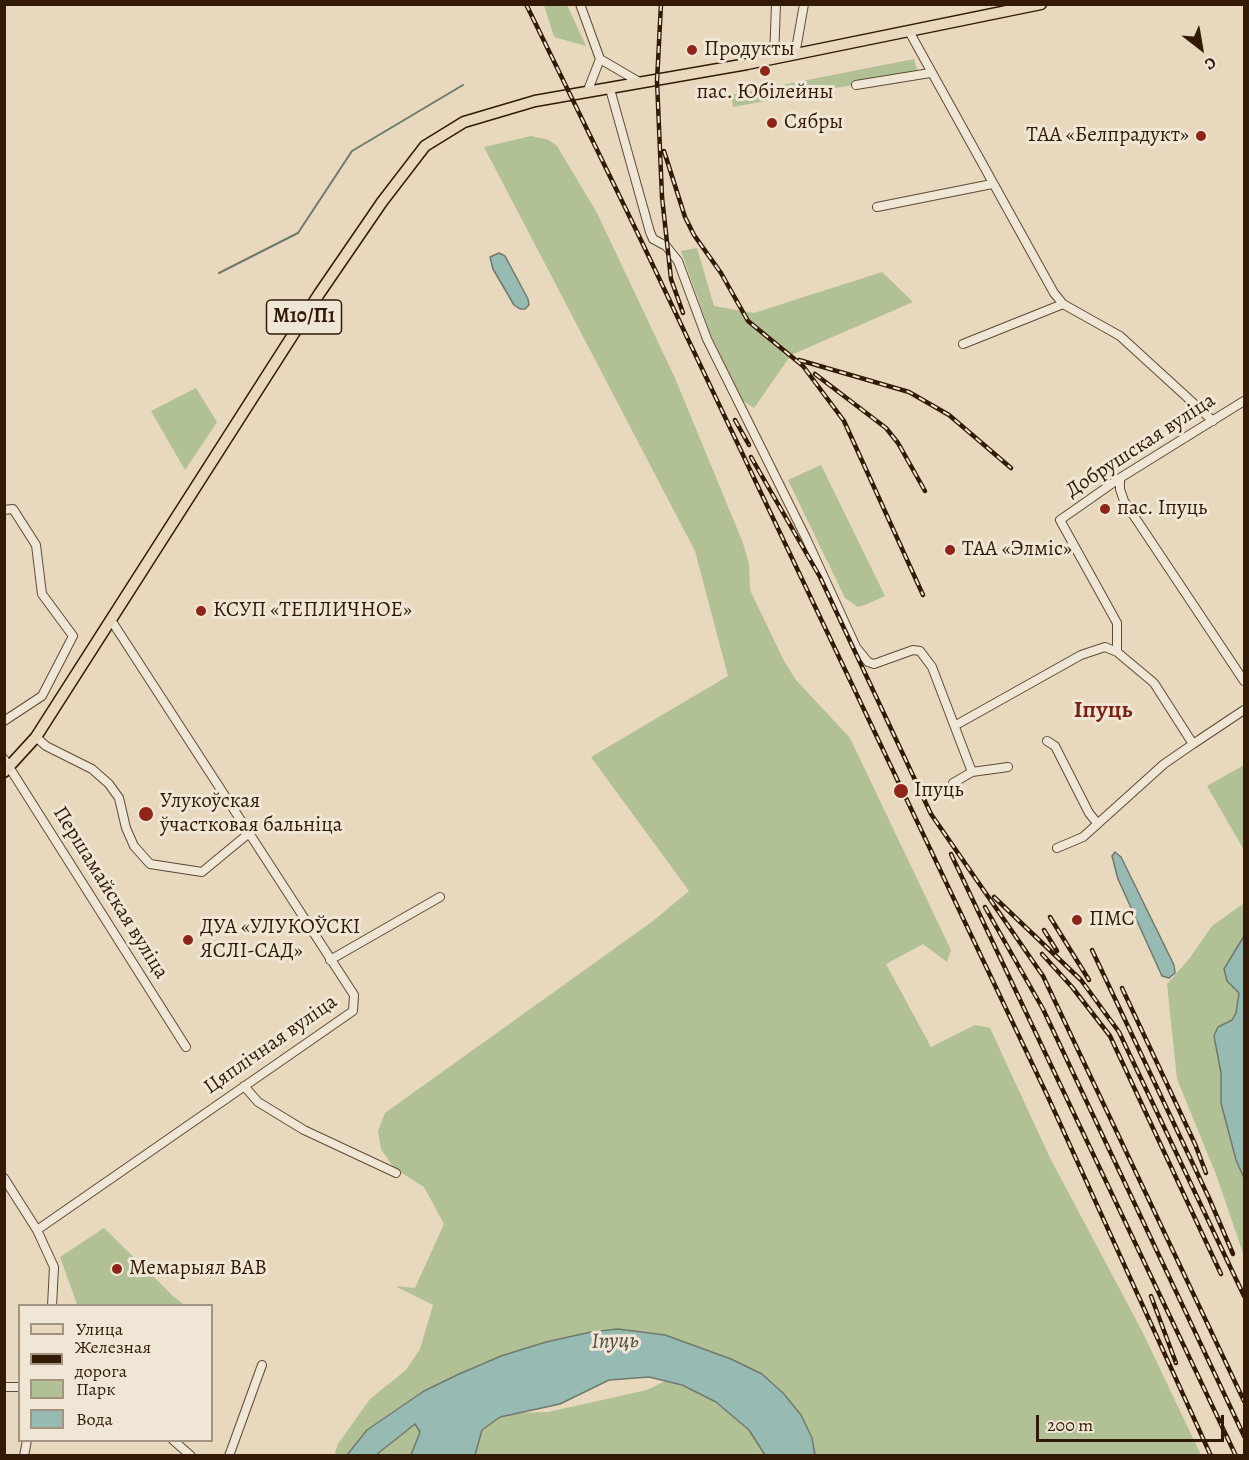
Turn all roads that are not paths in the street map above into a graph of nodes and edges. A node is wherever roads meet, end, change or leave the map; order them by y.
1 (580, 4) edge
2 (776, 4) edge
3 (804, 4) edge
4 (1041, 4) edge
5 (1010, 8) edge
6 (910, 33) junction
7 (795, 55) junction
8 (600, 59) junction
9 (774, 59) junction
10 (930, 73) junction
11 (641, 84) junction
12 (856, 85) dead end
13 (610, 89) junction
14 (588, 90) junction
15 (992, 184) junction
16 (877, 207) dead end
17 (1063, 304) junction
18 (963, 344) dead end
19 (1245, 401) edge
20 (1213, 420) junction
21 (1120, 478) junction
22 (4, 510) edge
23 (111, 620) junction
24 (1117, 652) junction
25 (1245, 681) edge
26 (1245, 711) edge
27 (4, 721) edge
28 (956, 724) junction
29 (36, 737) junction
30 (1047, 741) dead end
31 (1193, 744) junction
32 (6, 766) edge
33 (1008, 767) dead end
34 (972, 772) junction
35 (953, 783) dead end
36 (1098, 824) junction
37 (248, 834) junction
38 (1057, 848) dead end
39 (440, 897) dead end
40 (330, 960) junction
41 (186, 1047) dead end
42 (244, 1086) junction
43 (396, 1173) dead end
44 (5, 1181) edge
45 (37, 1230) junction
46 (52, 1304) edge
47 (262, 1365) dead end
48 (175, 1442) edge
49 (191, 1455) edge
50 (229, 1455) edge

1 - 8 street
2 - 9 street
3 - 7 street
4 - 5 main road, М10/П1
5 - 6 main road, М10/П1
6 - 7 main road, М10/П1
6 - 10 street
7 - 9 main road, М10/П1
8 - 11 street
8 - 14 street
9 - 11 main road, М10/П1
10 - 12 street
10 - 15 street
11 - 13 main road, М10/П1
13 - 14 main road, М10/П1
13 - 28 street
14 - 23 main road, М10/П1
15 - 16 street
15 - 17 street
17 - 18 street
17 - 20 street
19 - 20 street, Добрушская вуліца
20 - 21 street, Добрушская вуліца
21 - 24 street, Добрушская вуліца
21 - 25 street
22 - 27 street
23 - 29 main road, М10/П1
23 - 37 street, Цяплічная вуліца
24 - 28 street
24 - 31 street
26 - 31 street
28 - 34 street
29 - 32 main road, М10/П1
29 - 37 street
30 - 36 street
31 - 36 street
32 - 41 street, Першамайская вуліца
33 - 34 street
34 - 35 street
36 - 38 street
37 - 40 street, Цяплічная вуліца
39 - 40 street
40 - 42 street, Цяплічная вуліца
42 - 43 street
42 - 45 street, Цяплічная вуліца
44 - 45 street
45 - 46 street
47 - 50 street
48 - 49 street

